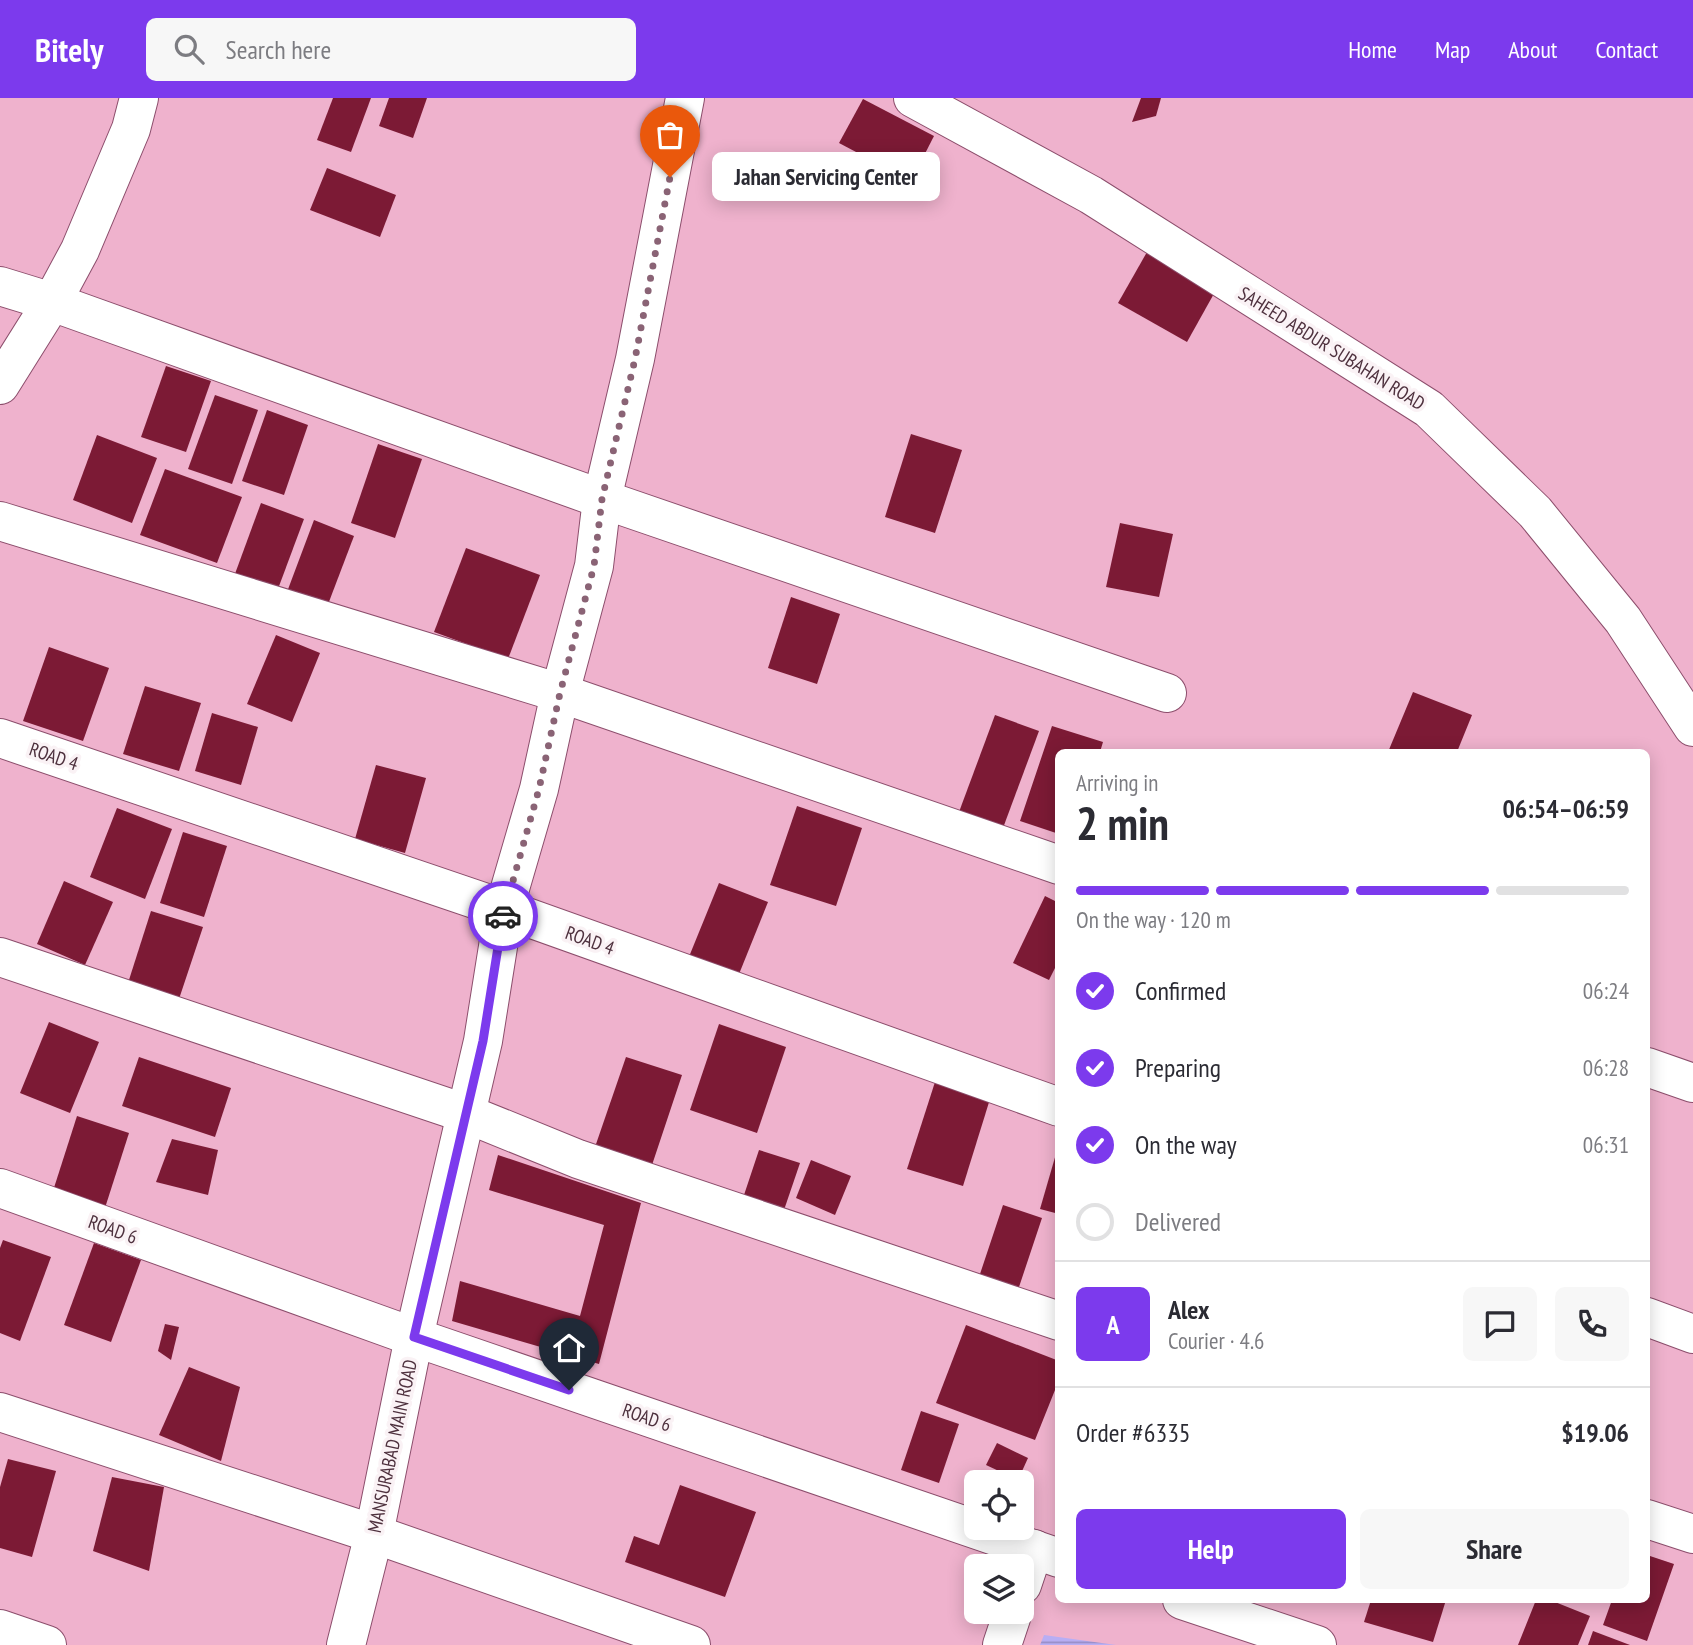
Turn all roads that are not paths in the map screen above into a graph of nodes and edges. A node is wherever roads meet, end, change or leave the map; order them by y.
1 (139, 98) edge
2 (685, 98) edge
3 (913, 98) edge
4 (0, 286) edge
5 (52, 302) junction
6 (0, 385) edge
7 (602, 499) junction
8 (0, 521) edge
9 (560, 693) junction
10 (1167, 693) dead end
11 (1693, 727) edge
12 (0, 738) edge
13 (1055, 864) edge
14 (504, 909) junction
15 (0, 957) edge
16 (1650, 1068) edge
17 (1693, 1083) edge
18 (1055, 1106) edge
19 (467, 1114) junction
20 (0, 1188) edge
21 (1650, 1318) edge
22 (1055, 1320) edge
23 (1693, 1334) edge
24 (414, 1337) junction
25 (0, 1412) edge
26 (1650, 1520) edge
27 (1693, 1534) edge
28 (373, 1535) junction
29 (1046, 1553) edge
30 (1034, 1569) edge
31 (1191, 1603) edge
32 (1009, 1624) edge
33 (0, 1629) edge
34 (47, 1645) edge
35 (346, 1645) edge
36 (691, 1645) edge
37 (1002, 1645) edge
38 (1317, 1645) edge

1 - 5 street
2 - 7 street, MANSURABAD MAIN ROAD
3 - 11 street, SAHEED ABDUR SUBAHAN ROAD
4 - 5 street
5 - 6 street
5 - 7 street
7 - 9 street, MANSURABAD MAIN ROAD
7 - 10 street
8 - 9 street
9 - 13 street
9 - 14 street, MANSURABAD MAIN ROAD
12 - 14 street, ROAD 4
14 - 18 street, ROAD 4
14 - 19 street, MANSURABAD MAIN ROAD
15 - 19 street
16 - 17 street
19 - 22 street
19 - 24 street, MANSURABAD MAIN ROAD
20 - 24 street, ROAD 6
21 - 23 street
24 - 28 street, MANSURABAD MAIN ROAD
24 - 29 street, ROAD 6
25 - 28 street
26 - 27 street
28 - 35 street, MANSURABAD MAIN ROAD
28 - 36 street
29 - 30 street
31 - 38 street
32 - 37 street
33 - 34 street

